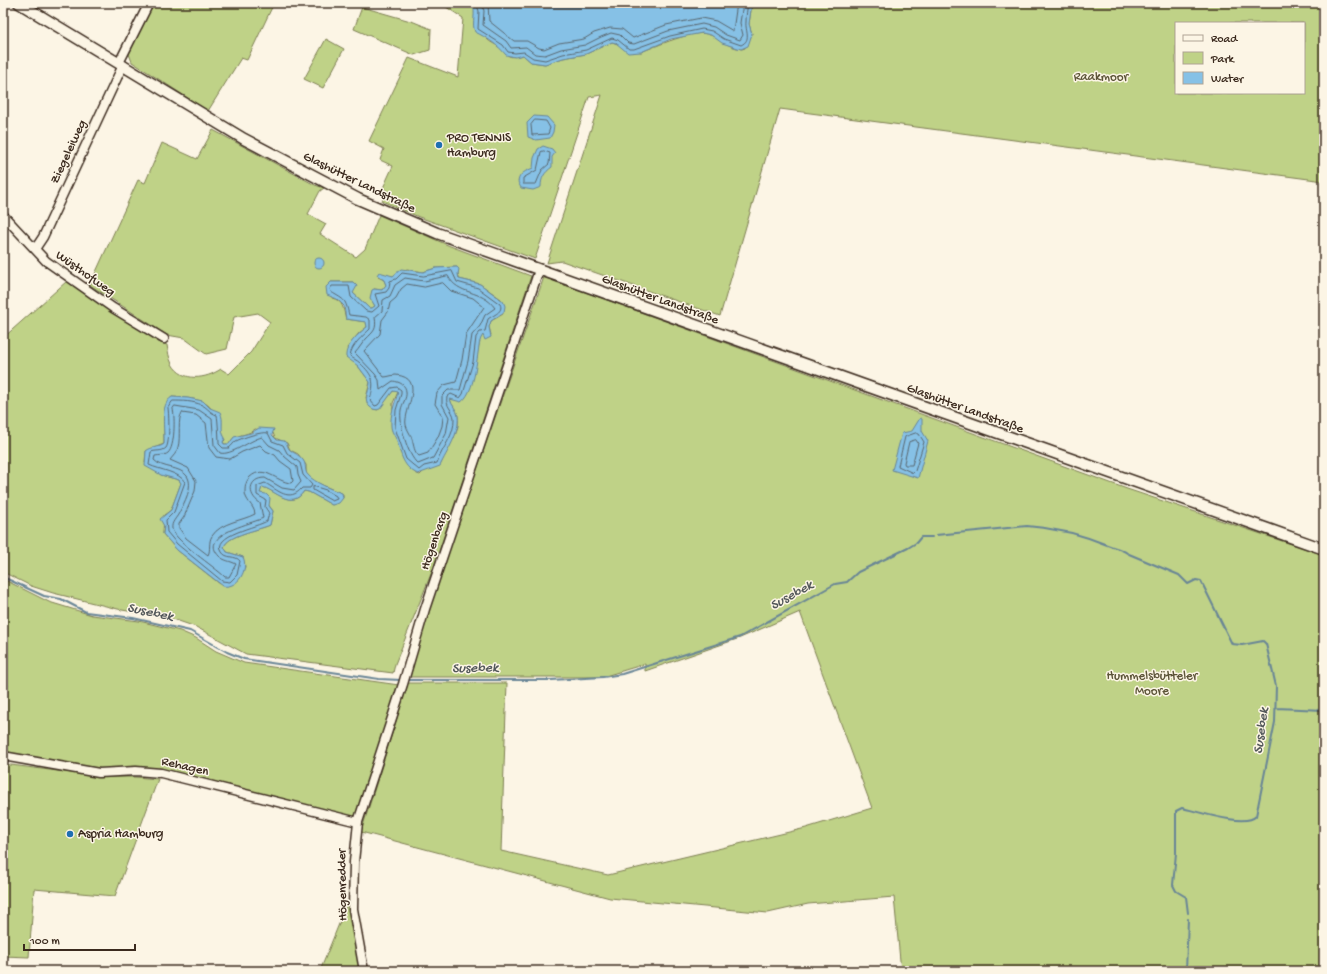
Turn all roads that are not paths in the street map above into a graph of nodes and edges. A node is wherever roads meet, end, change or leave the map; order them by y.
1 (19, 3) edge
2 (149, 3) edge
3 (121, 64) junction
4 (3, 215) edge
5 (35, 249) junction
6 (539, 270) junction
7 (164, 339) dead end
8 (1324, 549) edge
9 (3, 756) edge
10 (358, 822) junction
11 (364, 971) edge

1 - 3 street, Glashütter Landstraße
2 - 3 street, Ziegeleiweg
3 - 5 street, Ziegeleiweg
3 - 6 street, Glashütter Landstraße
4 - 5 street, Wüsthofweg
5 - 7 street, Wüsthofweg
6 - 8 street, Glashütter Landstraße
6 - 10 street, Högenbarg
9 - 10 street, Rehagen
10 - 11 street, Högenredder

